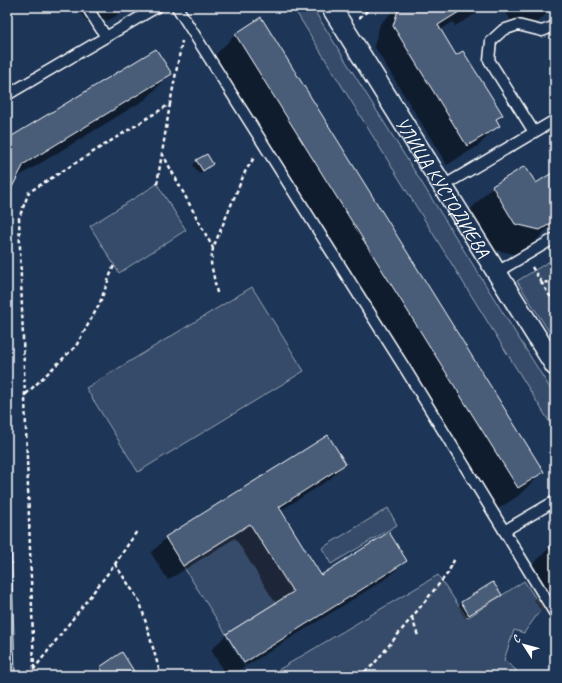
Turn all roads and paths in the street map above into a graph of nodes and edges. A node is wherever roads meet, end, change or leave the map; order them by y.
1 (87, 7) edge
2 (157, 7) edge
3 (177, 7) edge
4 (372, 7) edge
5 (336, 8) edge
6 (359, 18) dead end
7 (186, 21) junction
8 (555, 26) edge
9 (106, 37) junction
10 (7, 95) edge
11 (170, 104) junction
12 (555, 120) edge
13 (534, 132) junction
14 (263, 143) junction
15 (162, 153) junction
16 (157, 184) dead end
17 (443, 186) junction
18 (555, 238) edge
19 (213, 248) junction
20 (524, 256) junction
21 (114, 265) dead end
22 (496, 272) junction
23 (541, 282) junction
24 (555, 283) edge
25 (217, 293) dead end
26 (555, 304) edge
27 (555, 366) edge
28 (25, 394) junction
29 (555, 501) edge
30 (137, 531) dead end
31 (504, 531) junction
32 (455, 558) dead end
33 (116, 564) junction
34 (555, 614) edge
35 (412, 617) junction
36 (418, 636) dead end
37 (34, 669) junction
38 (30, 676) edge
39 (161, 676) edge
40 (359, 676) edge

1 - 9 lane
2 - 9 lane
3 - 7 lane
4 - 6 path
5 - 17 street, УЛИЦА КУСТОДИЕВА
7 - 11 path
7 - 14 lane
8 - 13 lane
9 - 10 lane
11 - 15 path
11 - 28 path
12 - 13 lane
13 - 17 lane
14 - 19 path
14 - 31 lane
15 - 16 path
15 - 19 path
17 - 22 street, УЛИЦА КУСТОДИЕВА
18 - 20 lane
19 - 25 path
20 - 22 lane
20 - 23 path
21 - 28 path
22 - 27 street, УЛИЦА КУСТОДИЕВА
23 - 24 path
23 - 26 path
28 - 37 path
29 - 31 lane
30 - 33 path
31 - 34 lane
32 - 35 path
33 - 37 path
33 - 39 path
35 - 36 path
35 - 40 path
37 - 38 path

